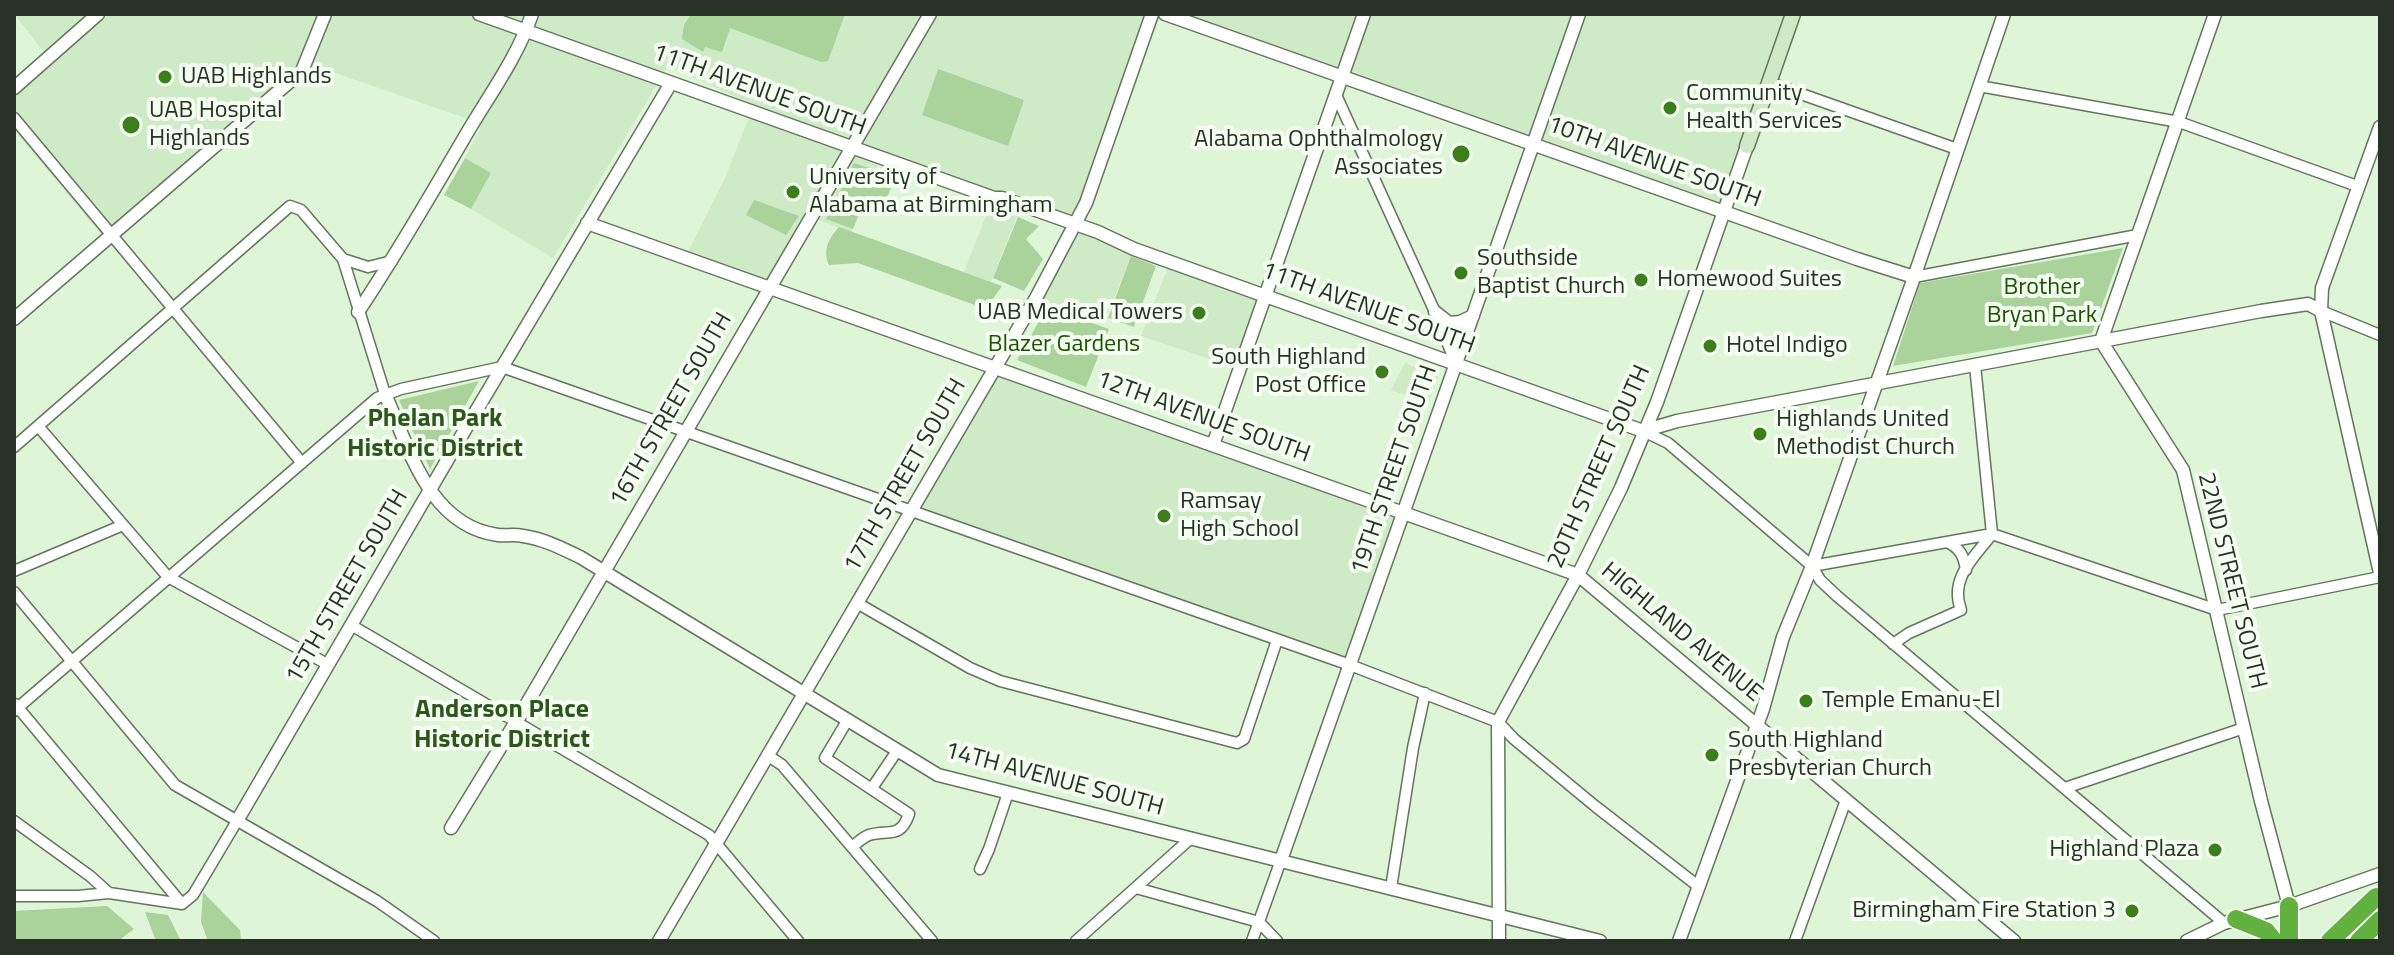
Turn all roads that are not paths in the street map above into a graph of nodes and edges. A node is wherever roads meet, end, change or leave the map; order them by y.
1 (98, 14) edge
2 (325, 14) edge
3 (479, 14) edge
4 (532, 14) edge
5 (930, 14) edge
6 (1152, 14) edge
7 (1165, 14) edge
8 (1364, 14) edge
9 (1579, 14) edge
10 (1793, 14) edge
11 (2004, 14) edge
12 (2215, 14) edge
13 (526, 33) junction
14 (1343, 76) junction
15 (671, 83) junction
16 (1770, 83) junction
17 (1979, 86) junction
18 (14, 88) edge
19 (1336, 95) junction
20 (14, 118) edge
21 (2179, 122) junction
22 (2380, 127) edge
23 (1534, 143) junction
24 (1747, 146) joint
25 (853, 148) junction
26 (1957, 149) junction
27 (2357, 186) junction
28 (1723, 212) junction
29 (587, 223) junction
30 (1076, 225) junction
31 (112, 234) junction
32 (2138, 235) junction
33 (343, 259) junction
34 (392, 261) junction
35 (1914, 277) junction
36 (770, 287) junction
37 (1265, 296) junction
38 (172, 308) junction
39 (2321, 311) junction
40 (358, 312) junction
41 (1435, 312) junction
42 (1473, 316) junction
43 (14, 319) edge
44 (2380, 335) edge
45 (2101, 341) junction
46 (1456, 364) junction
47 (1975, 365) junction
48 (502, 367) junction
49 (995, 368) junction
50 (1876, 382) junction
51 (385, 394) junction
52 (38, 426) junction
53 (686, 430) junction
54 (1643, 431) junction
55 (1213, 445) junction
56 (14, 446) edge
57 (302, 463) junction
58 (429, 490) junction
59 (911, 511) junction
60 (1403, 513) junction
61 (123, 525) junction
62 (1992, 534) junction
63 (1947, 542) junction
64 (1812, 566) junction
65 (1966, 570) junction
66 (14, 571) edge
67 (602, 572) junction
68 (1578, 575) junction
69 (2380, 575) edge
70 (168, 577) junction
71 (14, 592) edge
72 (857, 603) junction
73 (2217, 610) junction
74 (351, 625) junction
75 (1277, 640) junction
76 (1893, 644) junction
77 (72, 661) junction
78 (327, 664) junction
79 (1350, 665) junction
80 (1425, 693) junction
81 (803, 694) junction
82 (15, 707) edge
83 (847, 721) junction
84 (515, 722) junction
85 (1498, 722) junction
86 (1756, 725) junction
87 (2244, 728) junction
88 (897, 751) junction
89 (767, 755) junction
90 (872, 788) junction
91 (2065, 788) junction
92 (1008, 793) junction
93 (1846, 800) junction
94 (14, 821) edge
95 (237, 821) junction
96 (451, 828) dead end
97 (1190, 839) junction
98 (715, 842) junction
99 (852, 847) junction
100 (1281, 860) junction
101 (980, 869) dead end
102 (2380, 874) edge
103 (1698, 886) junction
104 (1136, 888) junction
105 (1391, 888) junction
106 (109, 893) junction
107 (14, 896) edge
108 (2376, 897) dead end
109 (182, 904) junction
110 (2289, 906) junction
111 (1498, 915) junction
112 (2380, 920) edge
113 (2230, 921) junction
114 (1259, 922) junction
115 (434, 941) edge
116 (659, 941) edge
117 (798, 941) edge
118 (932, 941) edge
119 (1076, 941) edge
120 (1252, 941) edge
121 (1277, 941) edge
122 (1499, 941) edge
123 (1600, 941) edge
124 (1679, 941) edge
125 (1795, 941) edge
126 (2014, 941) edge
127 (2187, 941) edge
128 (2274, 941) edge
129 (2289, 941) edge
130 (2330, 941) edge
131 (2359, 941) edge

1 - 18 street
2 - 31 street
3 - 13 street, 11TH AVENUE SOUTH
4 - 13 street
5 - 25 street, 16TH STREET SOUTH
6 - 30 street, 17TH STREET SOUTH
7 - 14 street, 10TH AVENUE SOUTH
8 - 14 street
9 - 23 street, 19TH STREET SOUTH
10 - 16 main road, 20TH STREET SOUTH
11 - 17 street
12 - 21 street
13 - 15 street, 11TH AVENUE SOUTH
13 - 34 street
14 - 19 street
14 - 23 street, 10TH AVENUE SOUTH
15 - 25 street, 11TH AVENUE SOUTH
15 - 29 street, 15TH STREET SOUTH
16 - 24 main road, 20TH STREET SOUTH
16 - 26 street
17 - 21 street
17 - 26 street
19 - 37 street
19 - 41 street
20 - 31 street
21 - 27 street
21 - 32 street
22 - 27 street
23 - 28 street, 10TH AVENUE SOUTH
23 - 42 street, 19TH STREET SOUTH
24 - 28 street, 20TH STREET SOUTH
25 - 30 street, 11TH AVENUE SOUTH
25 - 36 street, 16TH STREET SOUTH
26 - 35 street
27 - 39 street
28 - 35 street, 10TH AVENUE SOUTH
28 - 54 street, 20TH STREET SOUTH
29 - 36 street, 12TH AVENUE SOUTH
29 - 48 street, 15TH STREET SOUTH
30 - 37 street, 11TH AVENUE SOUTH
30 - 49 street, 17TH STREET SOUTH
31 - 38 street
31 - 43 street
32 - 35 street, 10TH AVENUE SOUTH
32 - 45 street
33 - 34 street
33 - 38 street
33 - 40 street
34 - 40 street
35 - 50 street
36 - 49 street, 12TH AVENUE SOUTH
36 - 53 street, 16TH STREET SOUTH
37 - 46 street, 11TH AVENUE SOUTH
37 - 55 street
38 - 52 street
38 - 57 street
39 - 44 street
39 - 45 street
39 - 69 street
40 - 51 street
41 - 42 street
41 - 46 street
42 - 46 street, 19TH STREET SOUTH
45 - 47 street
45 - 73 street, 22ND STREET SOUTH
46 - 54 street, 11TH AVENUE SOUTH
46 - 60 street, 19TH STREET SOUTH
47 - 50 street
47 - 62 street
48 - 51 street
48 - 53 street
48 - 58 street, 15TH STREET SOUTH
49 - 55 street, 12TH AVENUE SOUTH
49 - 59 street, 17TH STREET SOUTH
50 - 54 street
50 - 64 street
51 - 57 street
51 - 58 street, 14TH AVENUE SOUTH
52 - 56 street
52 - 61 street
53 - 59 street
53 - 67 street, 16TH STREET SOUTH
54 - 64 street, 11TH AVENUE SOUTH
54 - 68 street, 20TH STREET SOUTH
55 - 60 street, 12TH AVENUE SOUTH
57 - 70 street
58 - 67 street, 14TH AVENUE SOUTH
58 - 74 street, 15TH STREET SOUTH
59 - 72 street, 17TH STREET SOUTH
59 - 75 street
60 - 68 street, 12TH AVENUE SOUTH
60 - 79 street, 19TH STREET SOUTH
61 - 66 street
61 - 70 street
62 - 63 street
62 - 65 street
62 - 73 street
63 - 64 street
63 - 65 street
64 - 76 street, 11TH AVENUE SOUTH
64 - 86 street
65 - 76 street
67 - 81 street, 14TH AVENUE SOUTH
67 - 84 street, 16TH STREET SOUTH
68 - 85 street, 20TH STREET SOUTH
68 - 86 street, HIGHLAND AVENUE
69 - 73 street
70 - 77 street
70 - 78 street
71 - 77 street
72 - 75 street
72 - 81 street, 17TH STREET SOUTH
73 - 87 street, 22ND STREET SOUTH
74 - 78 street, 15TH STREET SOUTH
74 - 84 street
75 - 79 street
76 - 91 street, 11TH AVENUE SOUTH
77 - 82 street
77 - 95 street
78 - 95 street, 15TH STREET SOUTH
79 - 80 street
79 - 100 street, 19TH STREET SOUTH
80 - 85 street
80 - 105 street
81 - 83 street, 14TH AVENUE SOUTH
81 - 89 street, 17TH STREET SOUTH
82 - 109 street
83 - 88 street, 14TH AVENUE SOUTH
83 - 90 street
84 - 96 street, 16TH STREET SOUTH
84 - 98 street
85 - 103 street
85 - 111 street, 20TH STREET SOUTH
86 - 93 street, HIGHLAND AVENUE
86 - 103 street
87 - 91 street
87 - 110 street, 22ND STREET SOUTH
88 - 90 street
88 - 92 street, 14TH AVENUE SOUTH
89 - 98 street, 17TH STREET SOUTH
89 - 99 street
90 - 99 street
91 - 113 street, 11TH AVENUE SOUTH
92 - 97 street, 14TH AVENUE SOUTH
92 - 101 street
93 - 125 street
93 - 126 street, HIGHLAND AVENUE
94 - 106 street
95 - 109 street, 15TH STREET SOUTH
95 - 115 street
97 - 100 street, 14TH AVENUE SOUTH
97 - 104 street
98 - 116 street, 17TH STREET SOUTH
98 - 117 street
99 - 118 street
100 - 105 street, 14TH AVENUE SOUTH
100 - 114 street, 19TH STREET SOUTH
102 - 110 street
103 - 124 street
104 - 114 street
104 - 119 street
105 - 111 street, 14TH AVENUE SOUTH
106 - 107 street
106 - 109 street
108 - 130 highway
110 - 113 street
110 - 129 highway
111 - 122 street, 20TH STREET SOUTH
111 - 123 street, 14TH AVENUE SOUTH
112 - 131 highway
113 - 127 street
113 - 128 highway
114 - 120 street, 19TH STREET SOUTH
114 - 121 street

